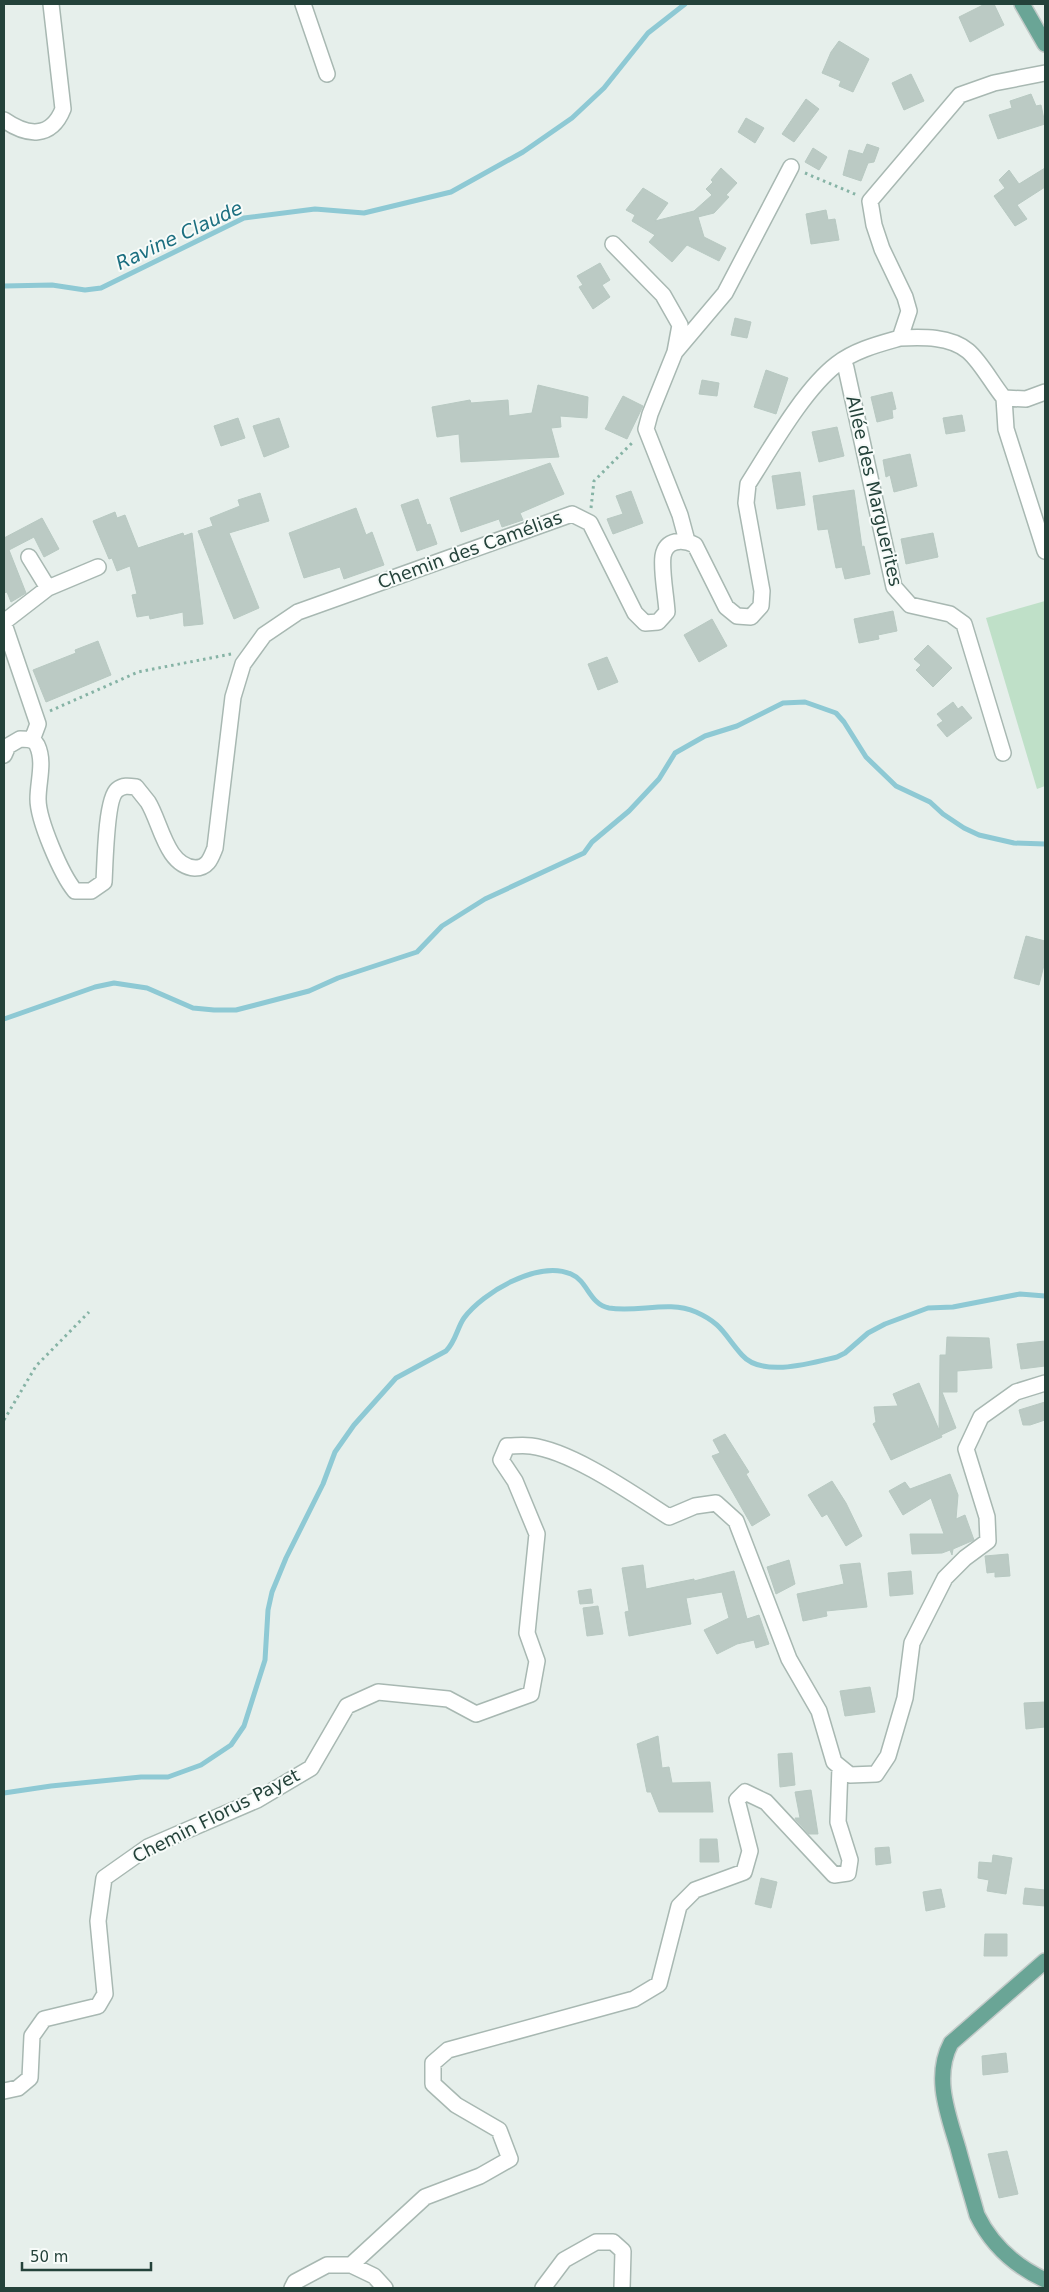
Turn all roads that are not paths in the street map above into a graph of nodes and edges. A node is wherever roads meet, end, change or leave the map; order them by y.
1 (50, 4) edge
2 (303, 4) edge
3 (1022, 4) edge
4 (1044, 40) edge
5 (1045, 73) edge
6 (326, 74) dead end
7 (4, 120) edge
8 (791, 167) road end
9 (613, 244) dead end
10 (900, 338) junction
11 (675, 352) junction
12 (843, 360) junction
13 (1045, 392) edge
14 (1004, 398) junction
15 (687, 541) junction
16 (1045, 550) edge
17 (29, 557) dead end
18 (98, 566) dead end
19 (48, 588) junction
20 (4, 623) edge
21 (32, 740) junction
22 (1003, 753) dead end
23 (4, 755) edge
24 (1045, 1383) edge
25 (840, 1767) junction
26 (1045, 1961) edge
27 (4, 2091) edge
28 (351, 2265) junction
29 (1045, 2280) edge
30 (292, 2288) edge
31 (386, 2288) edge
32 (543, 2288) edge
33 (622, 2288) edge

1 - 7 street
2 - 6 street
3 - 4 main road
5 - 10 street
8 - 11 street
9 - 11 street
10 - 12 street
10 - 14 street
11 - 15 street
12 - 15 street
12 - 22 street, Allée des Marguerites
13 - 14 street
14 - 16 street
15 - 21 street, Chemin des Camélias
17 - 19 street
18 - 19 street
19 - 20 street
20 - 21 street
21 - 23 street
24 - 25 street
25 - 27 street, Chemin Florus Payet
25 - 28 street
26 - 29 main road
28 - 30 street
28 - 31 street
32 - 33 street

